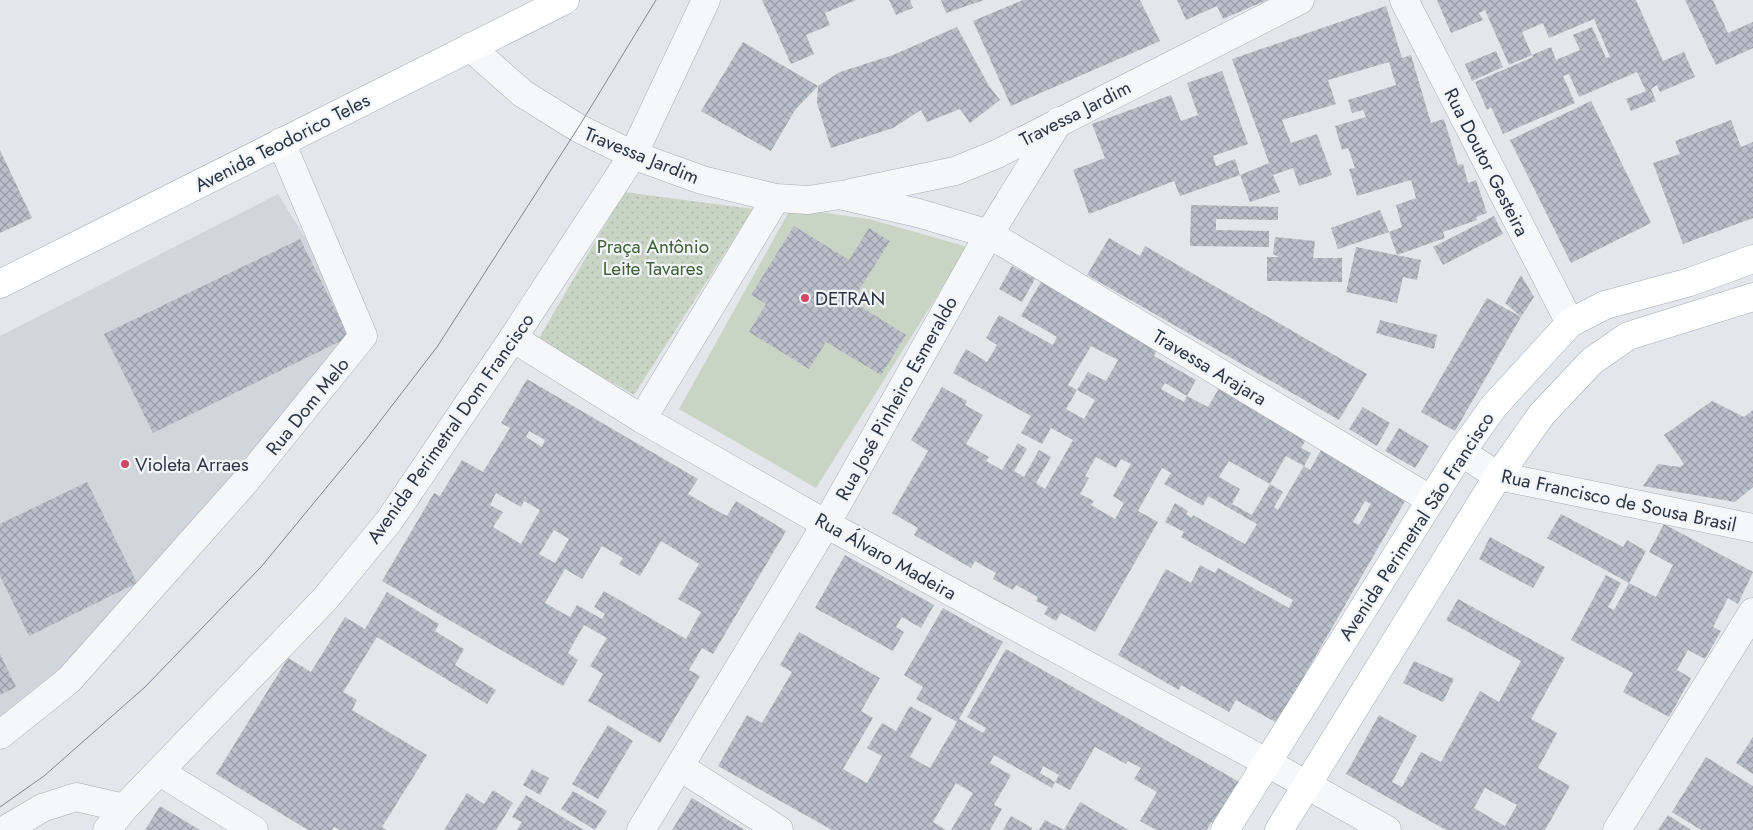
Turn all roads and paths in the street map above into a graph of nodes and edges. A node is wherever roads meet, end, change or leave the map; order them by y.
1 (565, 0) edge
2 (706, 0) edge
3 (1300, 0) edge
4 (1404, 0) edge
5 (470, 47) junction
6 (1059, 121) junction
7 (282, 142) junction
8 (633, 155) junction
9 (840, 195) junction
10 (776, 198) junction
11 (989, 234) junction
12 (1751, 265) edge
13 (0, 284) edge
14 (1753, 297) edge
15 (1570, 323) junction
16 (513, 338) junction
17 (642, 419) junction
18 (1461, 452) junction
19 (1498, 476) junction
20 (1431, 500) junction
21 (826, 524) junction
22 (1753, 528) edge
23 (1753, 612) edge
24 (0, 735) edge
25 (1266, 762) junction
26 (680, 767) junction
27 (160, 772) junction
28 (1307, 786) junction
29 (124, 808) junction
30 (4, 830) edge
31 (107, 830) edge
32 (254, 830) edge
33 (641, 830) edge
34 (778, 830) edge
35 (1225, 830) edge
36 (1279, 830) edge
37 (1387, 830) edge
38 (1617, 830) edge

1 - 5 main road, Avenida Teodorico Teles
2 - 8 street, Avenida Perimetral Dom Francisco
3 - 6 street, Travessa Jardim
4 - 15 street, Rua Doutor Gesteira
5 - 7 main road, Avenida Teodorico Teles
5 - 8 street, Travessa Jardim
6 - 9 street, Travessa Jardim
6 - 11 street, Rua José Pinheiro Esmeraldo
7 - 13 main road, Avenida Teodorico Teles
7 - 24 street, Rua Dom Melo
8 - 10 street, Travessa Jardim
8 - 16 street, Avenida Perimetral Dom Francisco
9 - 10 street, Travessa Jardim
9 - 11 street, Travessa Jardim
10 - 17 street
11 - 20 street, Travessa Arajara
11 - 21 street, Rua José Pinheiro Esmeraldo
12 - 15 main road, Avenida Perimetral São Francisco
14 - 19 main road
15 - 18 main road, Avenida Perimetral São Francisco
16 - 17 street, Rua Álvaro Madeira
16 - 27 street, Avenida Perimetral Dom Francisco
17 - 21 street, Rua Álvaro Madeira
18 - 19 street, Rua Francisco de Sousa Brasil
18 - 20 main road, Avenida Perimetral São Francisco
19 - 22 street, Rua Francisco de Sousa Brasil
19 - 28 main road
20 - 25 main road, Avenida Perimetral São Francisco
21 - 25 street, Rua Álvaro Madeira
21 - 26 street, Rua José Pinheiro Esmeraldo
23 - 38 street
25 - 28 street, Rua Álvaro Madeira
25 - 35 main road, Avenida Perimetral São Francisco
26 - 33 street, Rua José Pinheiro Esmeraldo
26 - 34 street
27 - 29 street, Avenida Perimetral Dom Francisco
27 - 32 street
28 - 36 main road
28 - 37 street, Rua Álvaro Madeira
29 - 30 street
29 - 31 street, Avenida Perimetral Dom Francisco

